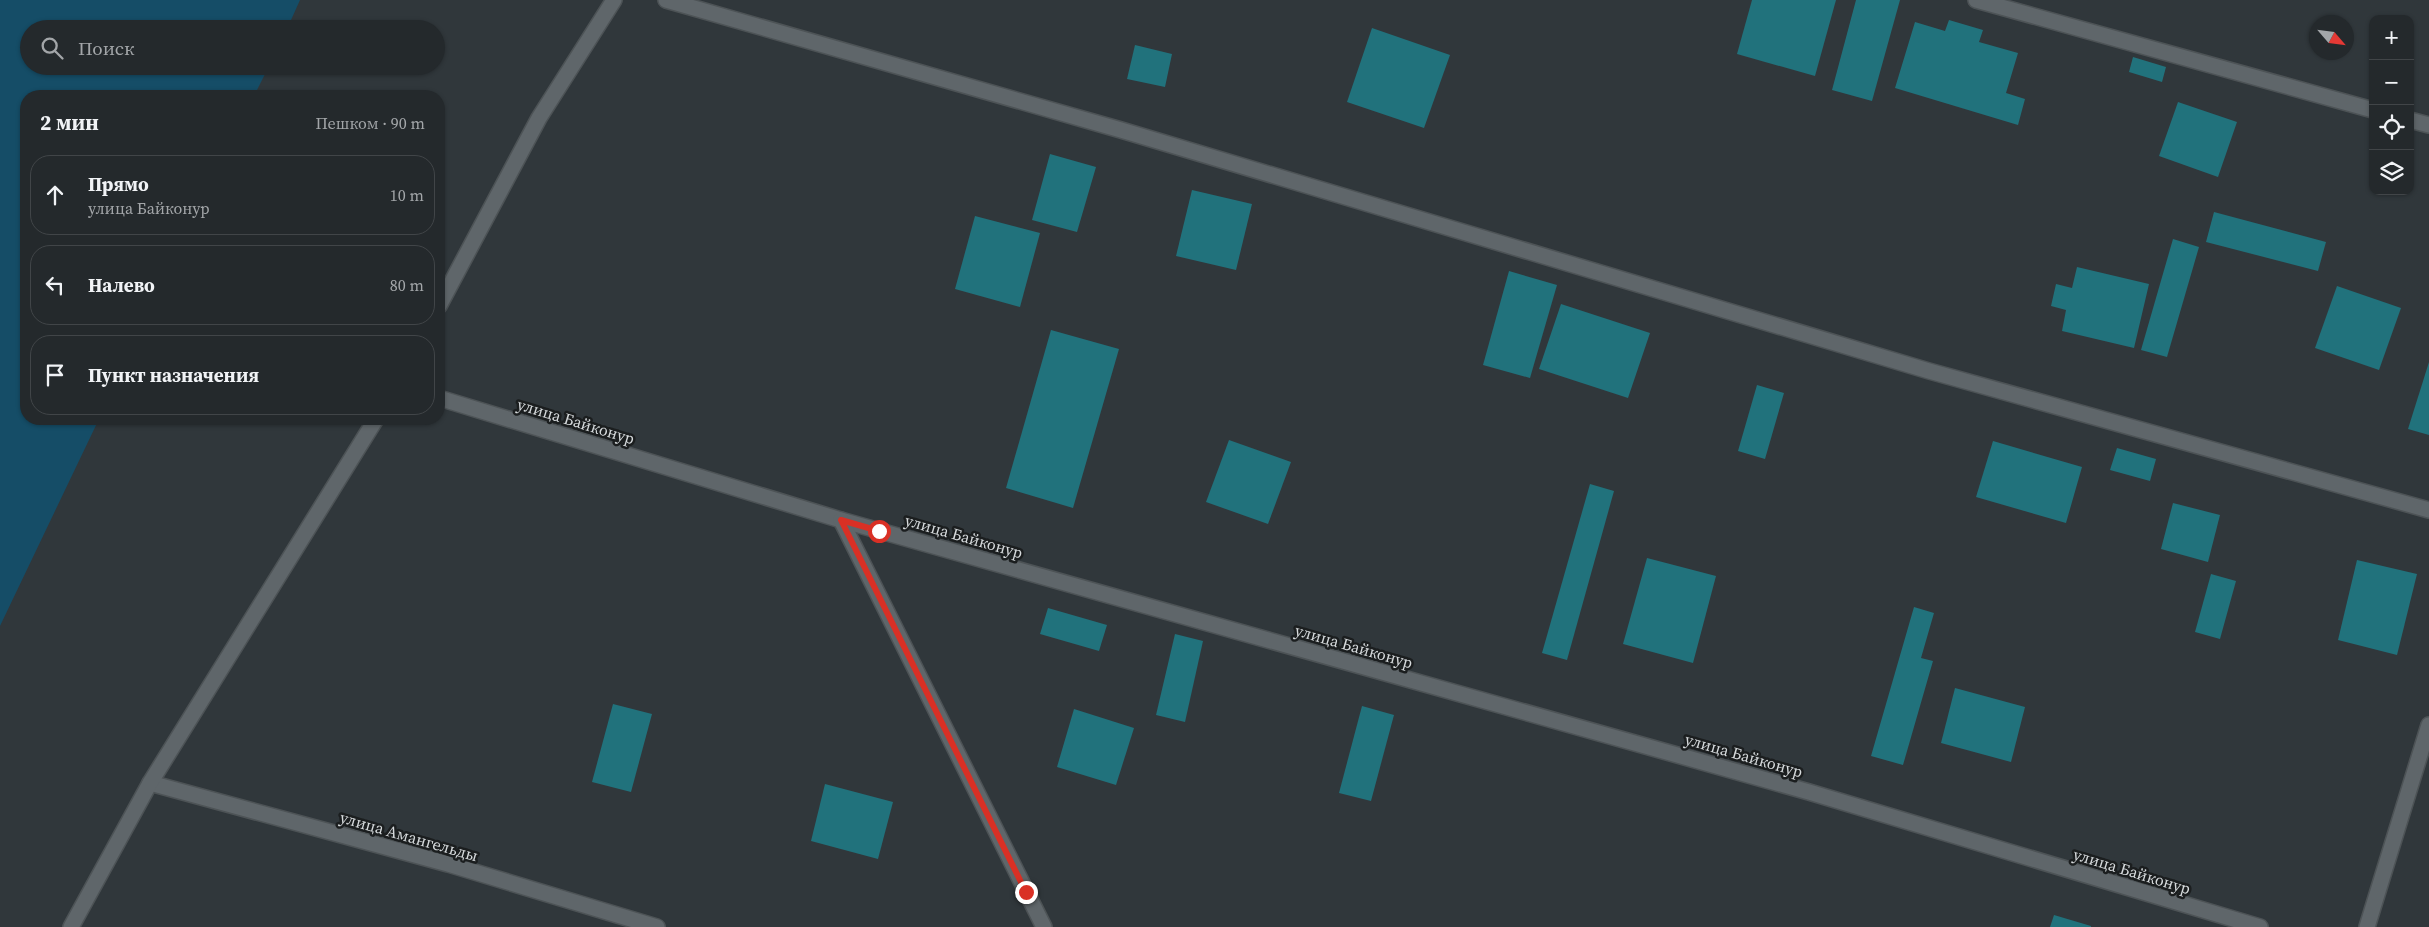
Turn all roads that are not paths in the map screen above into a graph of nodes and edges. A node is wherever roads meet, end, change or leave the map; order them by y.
1 (614, 0) edge
2 (666, 0) edge
3 (1976, 0) edge
4 (2369, 109) edge
5 (2414, 121) edge
6 (2429, 125) edge
7 (445, 295) edge
8 (445, 400) edge
9 (372, 425) edge
10 (2429, 510) edge
11 (841, 520) junction
12 (2429, 725) edge
13 (150, 783) junction
14 (71, 927) edge
15 (657, 927) edge
16 (1044, 927) edge
17 (2260, 927) edge
18 (2367, 927) edge

1 - 7 street
2 - 10 street
3 - 4 street
5 - 6 street
8 - 11 street, улица Байконур
9 - 13 street
11 - 16 street
11 - 17 street, улица Байконур
12 - 18 street
13 - 14 street
13 - 15 street, улица Амангельды

